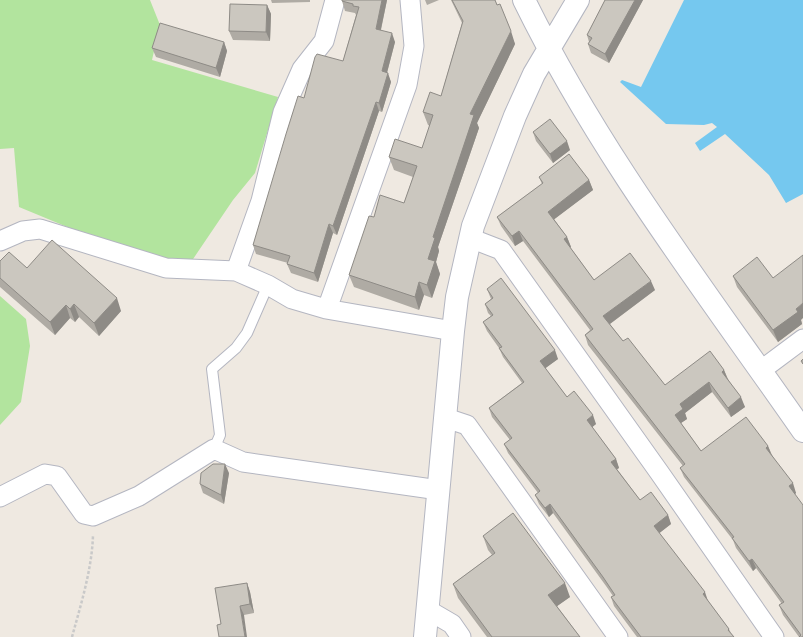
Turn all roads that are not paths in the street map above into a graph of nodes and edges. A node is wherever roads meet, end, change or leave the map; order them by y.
1 (335, 0) edge
2 (410, 0) edge
3 (524, 0) edge
4 (578, 0) edge
5 (548, 49) junction
6 (470, 238) junction
7 (0, 241) edge
8 (236, 271) junction
9 (268, 285) junction
10 (328, 309) junction
11 (453, 331) junction
12 (803, 339) edge
13 (760, 371) junction
14 (446, 418) junction
15 (803, 431) edge
16 (214, 449) junction
17 (439, 490) junction
18 (0, 497) edge
19 (428, 610) junction
20 (425, 637) edge
21 (461, 637) edge
22 (618, 637) edge
23 (774, 637) edge

1 - 8 street
2 - 10 street
3 - 5 street
4 - 5 street
5 - 6 street
5 - 13 street
6 - 11 street
6 - 23 street
7 - 8 street
8 - 9 street
9 - 10 street
9 - 16 lane
10 - 11 street
11 - 14 street
12 - 13 street
13 - 15 street
14 - 17 street
14 - 22 street
16 - 17 street
16 - 18 street
17 - 19 street
19 - 20 street
19 - 21 street

